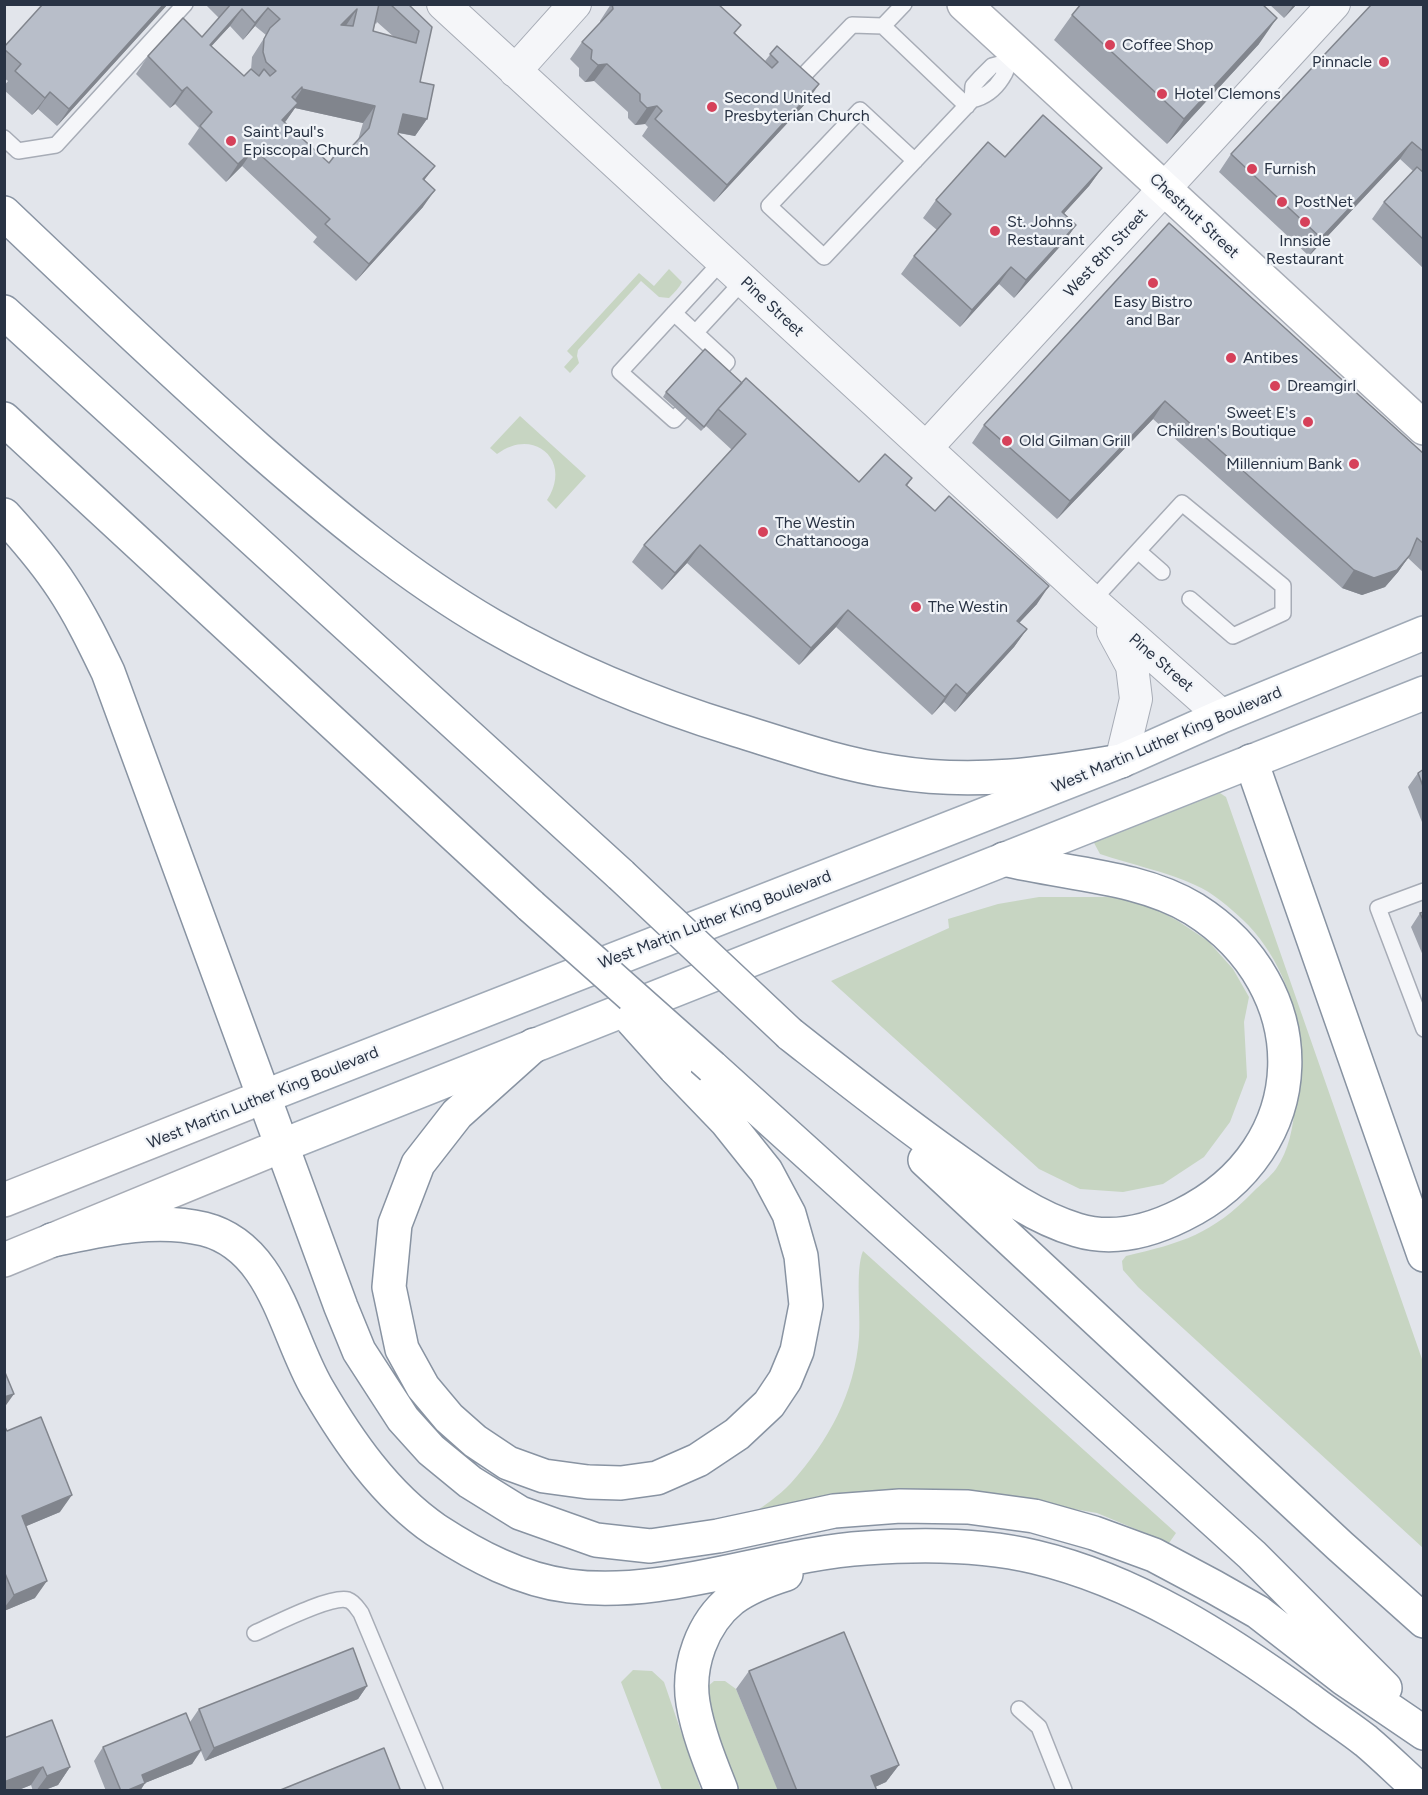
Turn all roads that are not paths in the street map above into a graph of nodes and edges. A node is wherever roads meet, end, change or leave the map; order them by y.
1 (185, 4) edge
2 (443, 4) edge
3 (575, 4) edge
4 (904, 4) edge
5 (963, 4) edge
6 (1334, 4) edge
7 (883, 26) junction
8 (1012, 58) junction
9 (515, 71) junction
10 (801, 78) edge
11 (969, 103) junction
12 (4, 138) edge
13 (915, 161) junction
14 (1164, 189) junction
15 (4, 213) edge
16 (733, 271) junction
17 (4, 312) edge
18 (674, 313) junction
19 (696, 332) junction
20 (4, 419) edge
21 (1424, 428) edge
22 (926, 448) junction
23 (4, 515) edge
24 (1138, 551) junction
25 (1161, 572) dead end
26 (1190, 599) dead end
27 (1096, 605) junction
28 (1424, 633) edge
29 (1424, 693) edge
30 (1222, 716) junction
31 (1121, 761) junction
32 (1251, 761) junction
33 (1004, 859) junction
34 (1424, 891) edge
35 (531, 906) junction
36 (1424, 1029) edge
37 (790, 1034) junction
38 (534, 1045) junction
39 (263, 1097) junction
40 (281, 1146) junction
41 (4, 1200) edge
42 (52, 1240) junction
43 (1424, 1256) edge
44 (4, 1260) edge
45 (931, 1546) junction
46 (1424, 1621) edge
47 (255, 1633) dead end
48 (1019, 1709) dead end
49 (1424, 1731) edge
50 (435, 1791) edge
51 (721, 1791) edge
52 (1064, 1791) edge
53 (1420, 1791) edge

1 - 12 lane
2 - 9 street, Pine Street
3 - 9 street
4 - 7 lane
5 - 8 main road, Chestnut Street
6 - 14 street, West 8th Street
7 - 10 lane
7 - 11 lane
8 - 11 lane
8 - 14 main road, Chestnut Street
9 - 16 street, Pine Street
11 - 13 lane
13 - 13 lane
14 - 21 main road, Chestnut Street
14 - 22 street, West 8th Street
15 - 31 main road
16 - 18 lane
16 - 19 lane
16 - 22 street, Pine Street
17 - 37 main road, bridge
18 - 19 lane
18 - 19 lane
20 - 35 main road
22 - 27 street, Pine Street
23 - 39 main road
24 - 25 lane
24 - 26 lane
24 - 27 lane
27 - 30 street, Pine Street
27 - 31 street, Pine Street
28 - 30 main road, West Martin Luther King Boulevard
29 - 32 main road
30 - 31 main road, West Martin Luther King Boulevard
31 - 39 main road, West Martin Luther King Boulevard
32 - 33 main road
32 - 43 main road
33 - 37 main road
33 - 38 main road
34 - 36 lane
35 - 38 main road, bridge
35 - 49 main road, bridge
37 - 46 main road
38 - 40 main road
39 - 40 main road
39 - 41 main road, West Martin Luther King Boulevard
40 - 42 main road
40 - 49 main road
42 - 44 main road
42 - 45 main road
45 - 51 main road
45 - 53 main road
47 - 50 lane
48 - 52 lane

